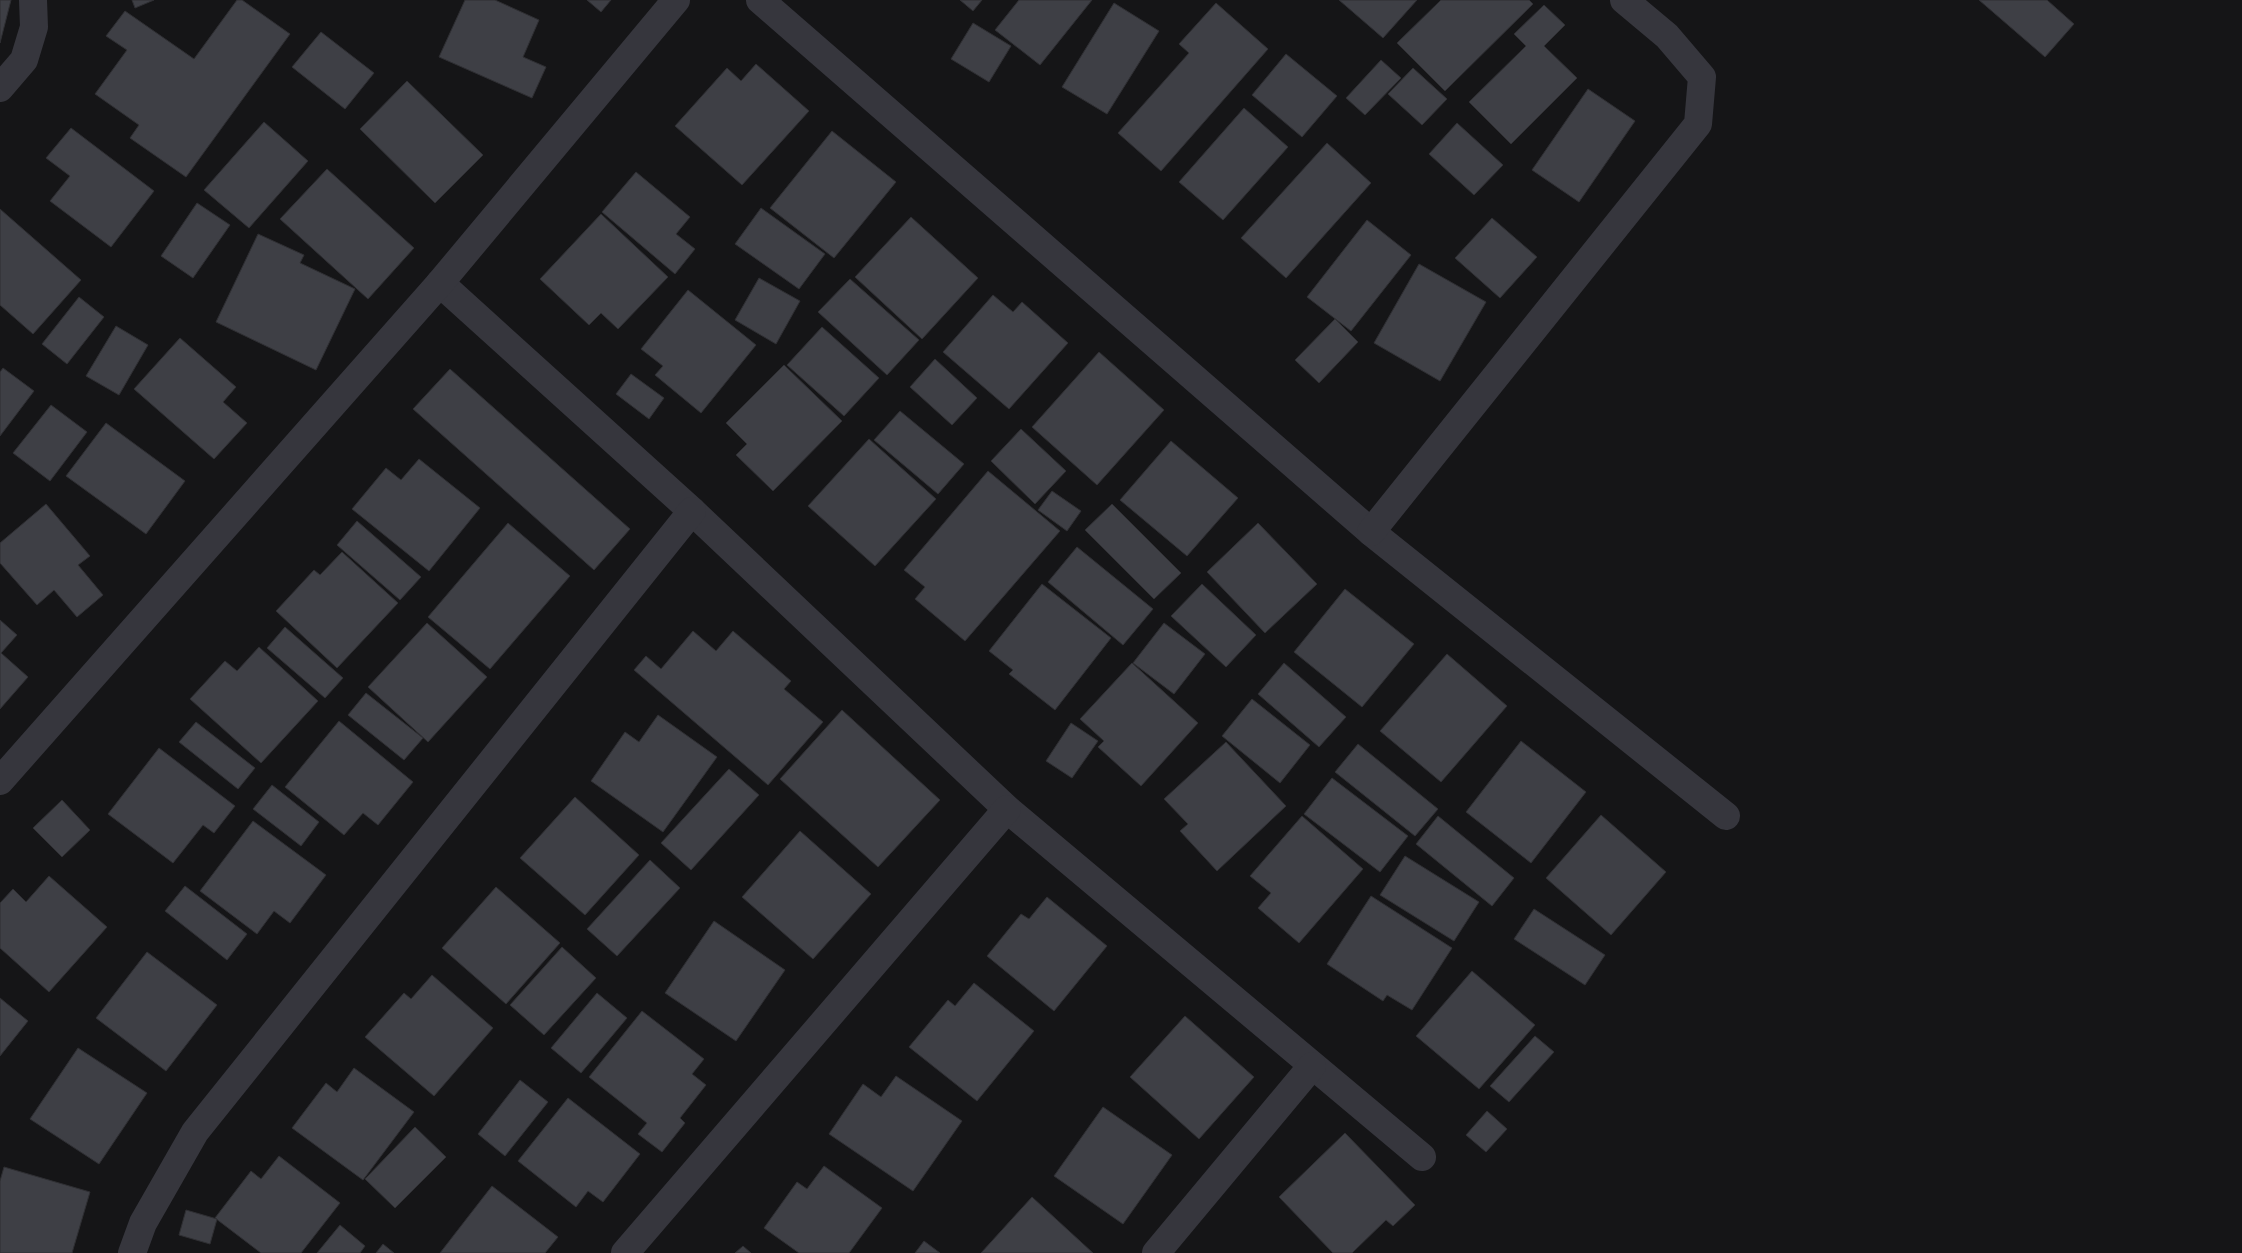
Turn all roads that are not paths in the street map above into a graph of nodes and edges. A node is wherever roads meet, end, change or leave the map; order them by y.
1 (33, 0) edge
2 (676, 0) edge
3 (760, 0) edge
4 (1624, 0) edge
5 (0, 88) edge
6 (440, 283) junction
7 (692, 511) junction
8 (1372, 532) junction
9 (0, 780) edge
10 (1007, 809) junction
11 (1726, 816) dead end
12 (1312, 1066) junction
13 (1422, 1157) dead end
14 (132, 1253) edge
15 (625, 1253) edge
16 (1156, 1253) edge

1 - 5 street
2 - 6 street
3 - 8 street
4 - 8 street
6 - 7 street
6 - 9 street
7 - 10 street
7 - 14 street
8 - 11 street
10 - 12 street
10 - 15 street
12 - 13 street
12 - 16 street

